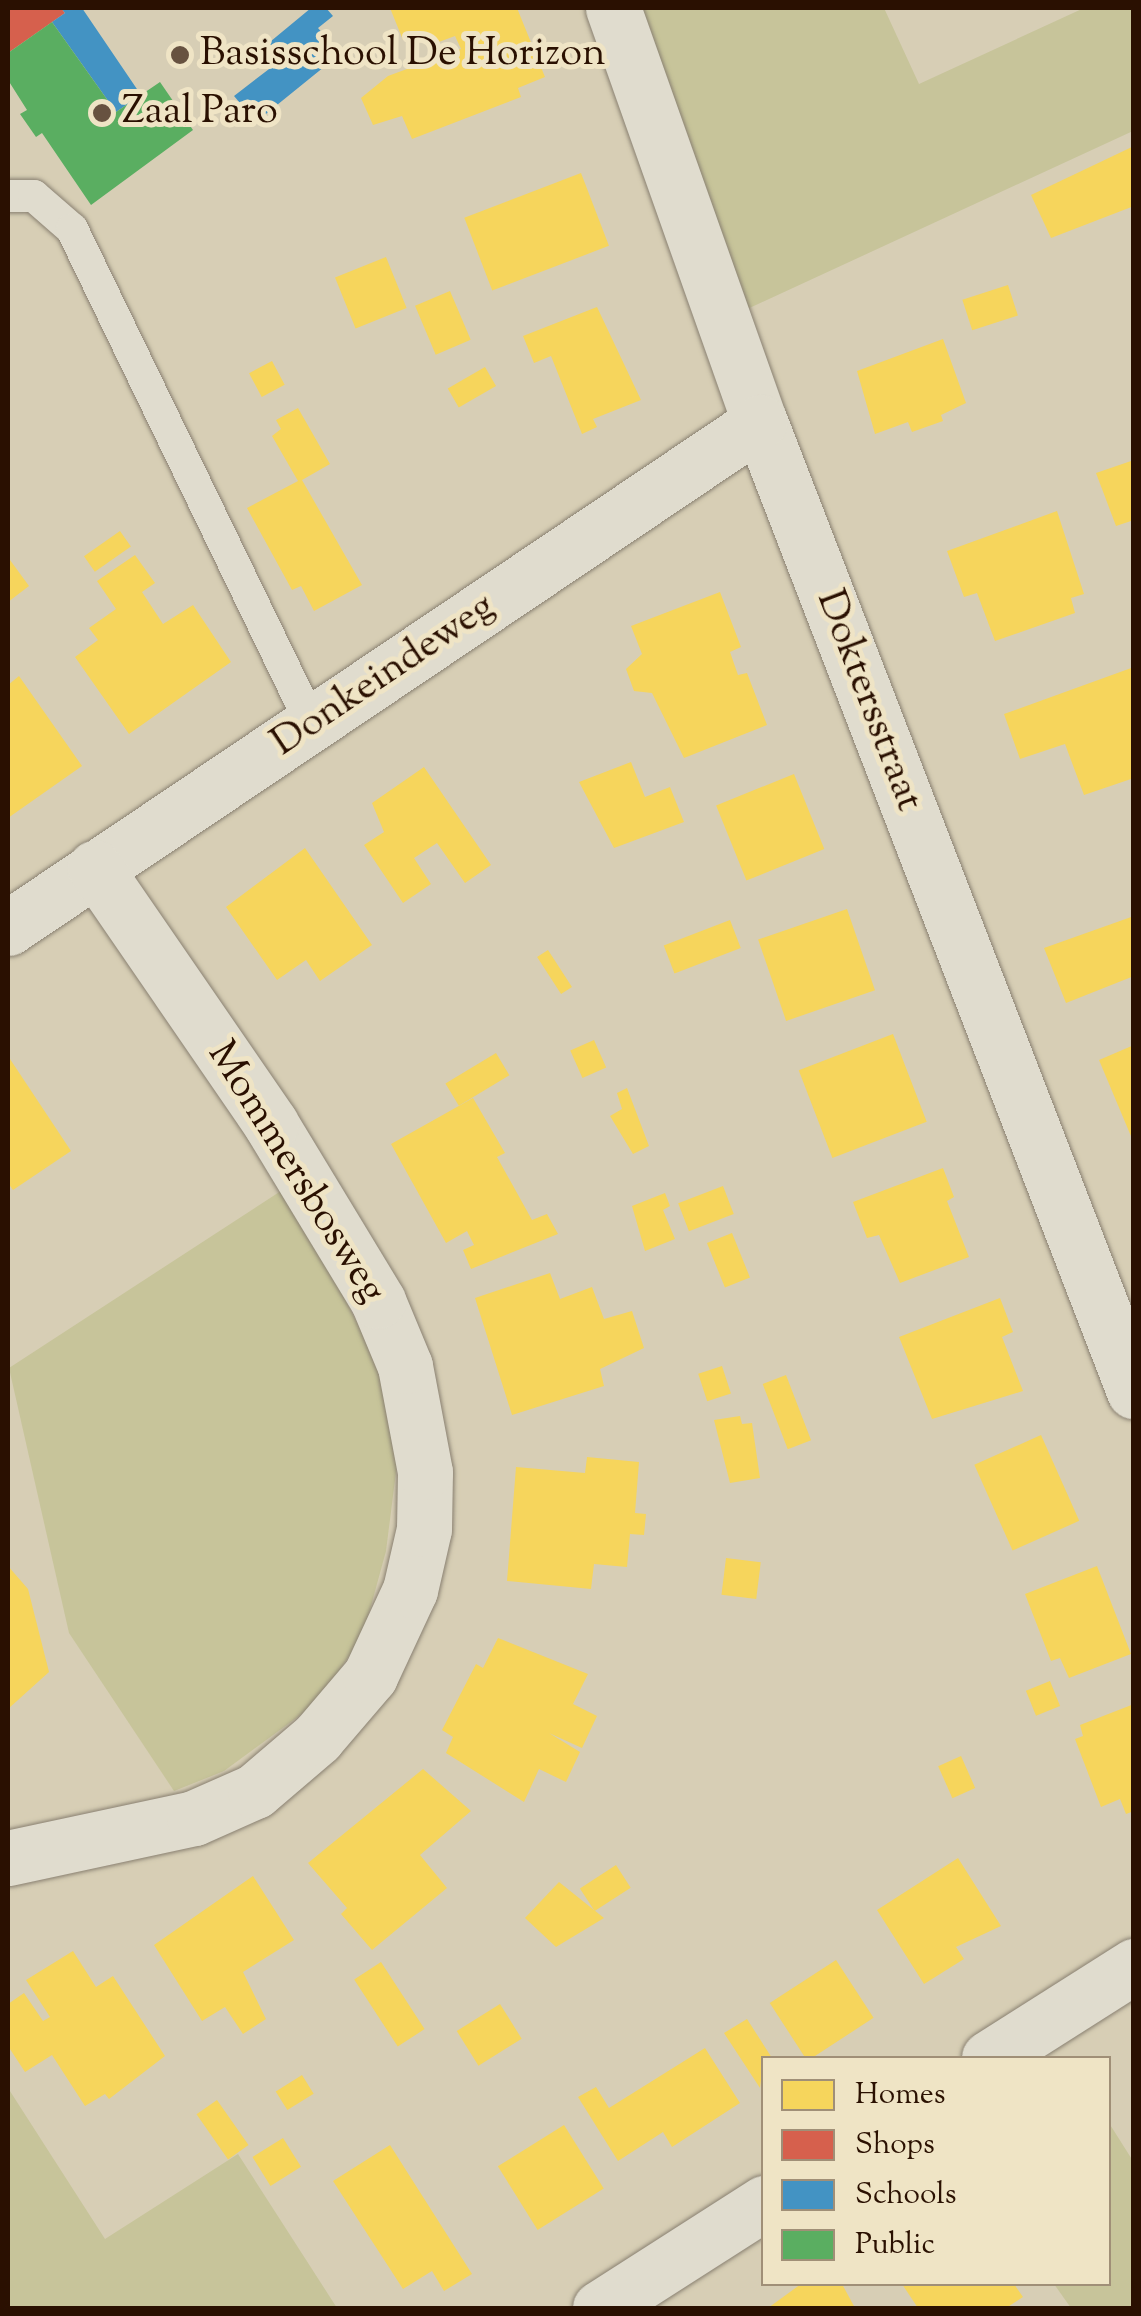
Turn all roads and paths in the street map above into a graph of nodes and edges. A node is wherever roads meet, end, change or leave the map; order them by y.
1 (612, 8) edge
2 (8, 196) edge
3 (760, 422) junction
4 (312, 725) junction
5 (94, 868) junction
6 (8, 928) edge
7 (1134, 1391) edge
8 (8, 1858) edge
9 (1134, 1966) edge
10 (992, 2056) edge
11 (761, 2205) edge
12 (600, 2308) edge

1 - 3 street, Doktersstraat
2 - 4 lane
3 - 4 street, Donkeindeweg
3 - 7 street, Doktersstraat
4 - 5 street, Donkeindeweg
5 - 6 street, Donkeindeweg
5 - 8 street, Mommersbosweg
9 - 10 street
11 - 12 street

